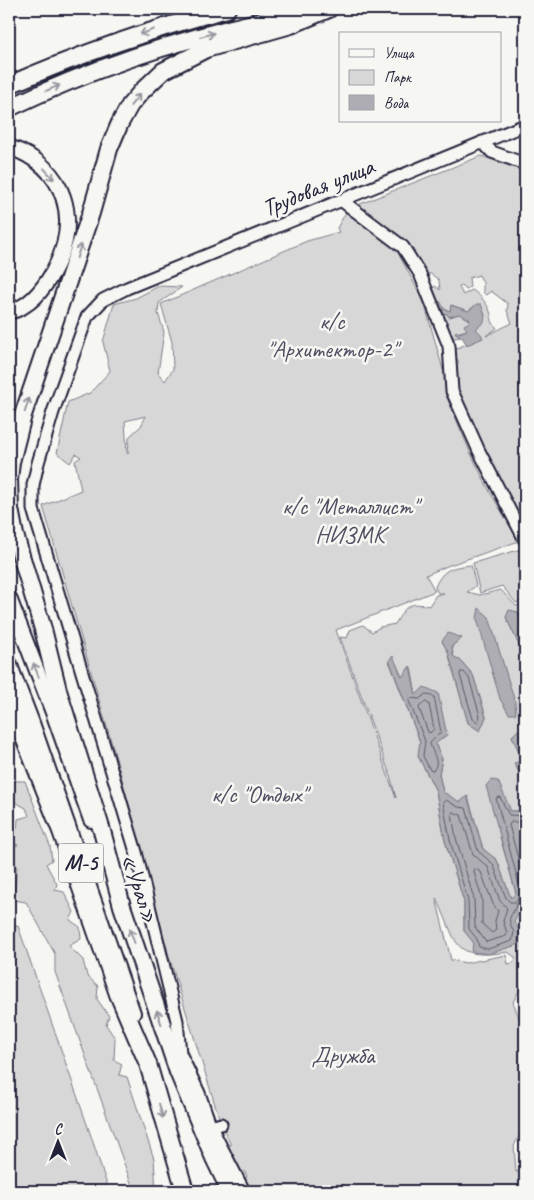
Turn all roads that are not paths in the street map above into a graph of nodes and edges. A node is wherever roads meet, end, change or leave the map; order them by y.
1 (227, 9) edge
2 (318, 9) edge
3 (329, 9) edge
4 (9, 86) edge
5 (9, 108) edge
6 (525, 125) edge
7 (482, 142) junction
8 (9, 147) edge
9 (525, 164) edge
10 (341, 200) junction
11 (9, 312) edge
12 (525, 540) edge
13 (9, 552) edge
14 (9, 598) edge
15 (9, 663) edge
16 (9, 684) edge
17 (58, 690) junction
18 (9, 708) edge
19 (60, 831) junction
20 (114, 876) junction
21 (148, 1064) junction
22 (185, 1191) edge
23 (230, 1191) edge
24 (244, 1191) edge

1 -> 4 highway
5 -> 2 highway
17 -> 3 highway
6 - 7 street, Трудовая улица
7 - 9 street
7 - 10 street, Трудовая улица
8 -> 11 main road
10 - 12 street
10 - 24 street, Трудовая улица
13 - 17 highway
20 -> 14 main road, «Урал» / М-5
15 - 21 main road, «Урал» / М-5
16 - 19 highway
17 - 20 highway
18 - 19 highway
19 - 21 highway
23 -> 20 highway, «Урал» / М-5
21 -> 22 highway, «Урал» / М-5

